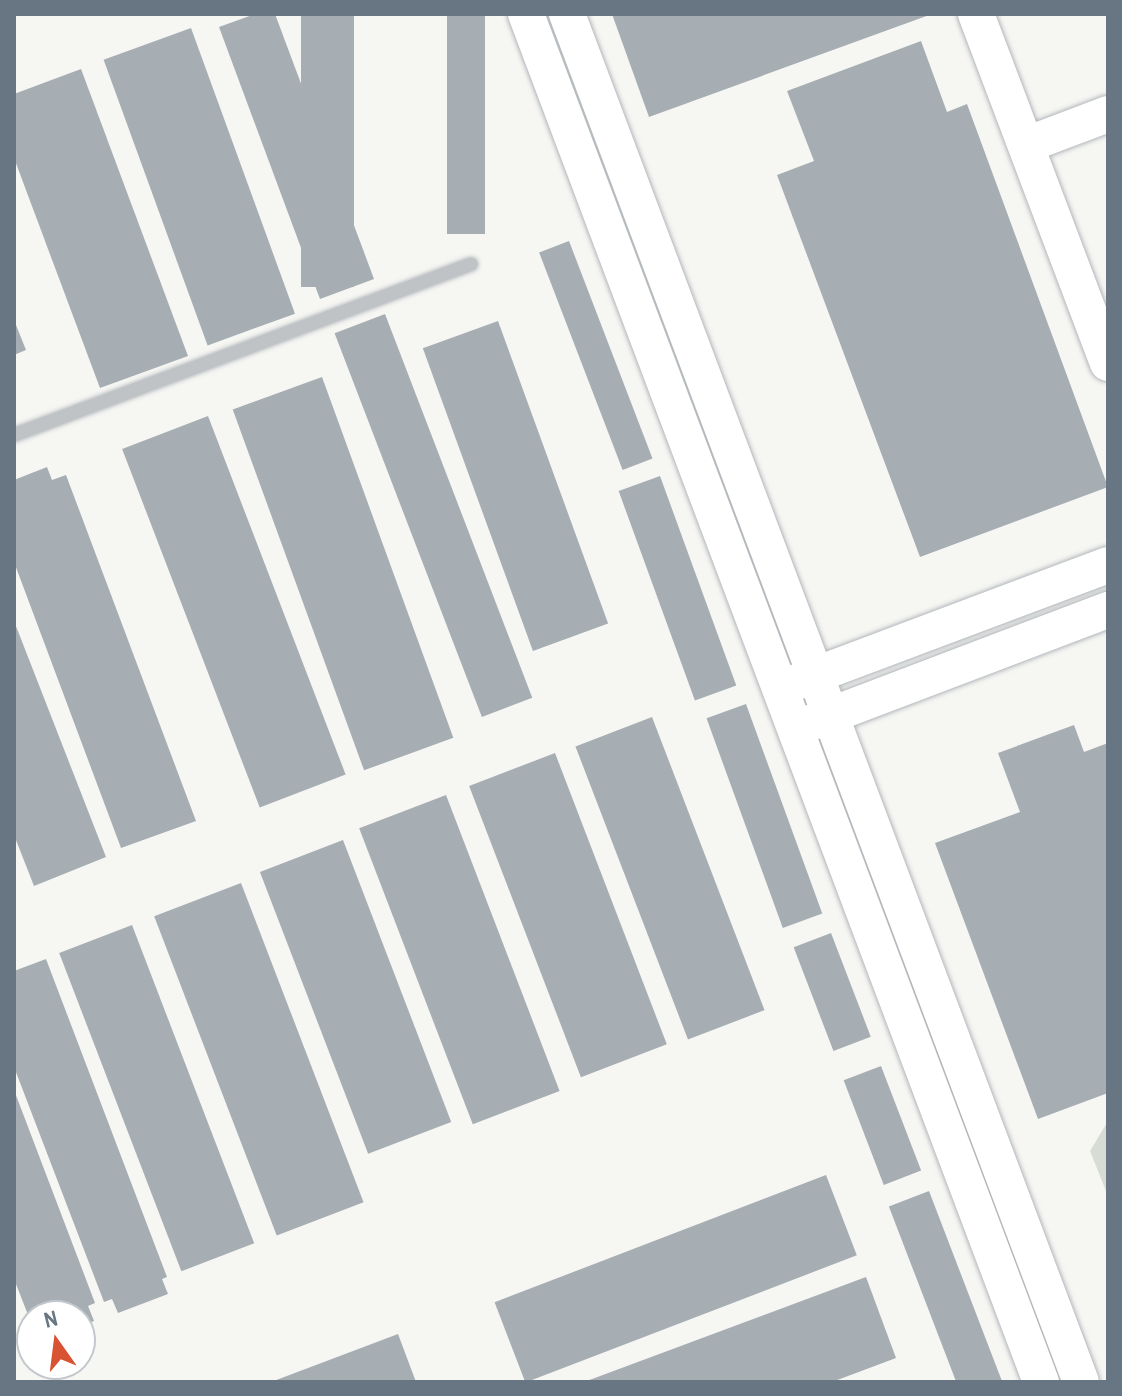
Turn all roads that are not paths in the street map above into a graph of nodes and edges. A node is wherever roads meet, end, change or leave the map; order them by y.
1 (526, 14) edge
2 (567, 14) edge
3 (976, 14) edge
4 (1108, 114) edge
5 (1026, 145) junction
6 (471, 264) dead end
7 (1108, 363) edge
8 (14, 435) edge
9 (1108, 565) edge
10 (1108, 610) edge
11 (816, 675) junction
12 (781, 688) junction
13 (831, 716) junction
14 (796, 728) junction
15 (1041, 1382) edge
16 (1081, 1382) edge

1 - 12 street
2 - 11 street
3 - 5 street
4 - 5 street
5 - 7 street
6 - 8 lane
9 - 11 street
10 - 13 street
11 - 12 street
11 - 13 street
12 - 14 street
13 - 14 street
13 - 16 street
14 - 15 street

